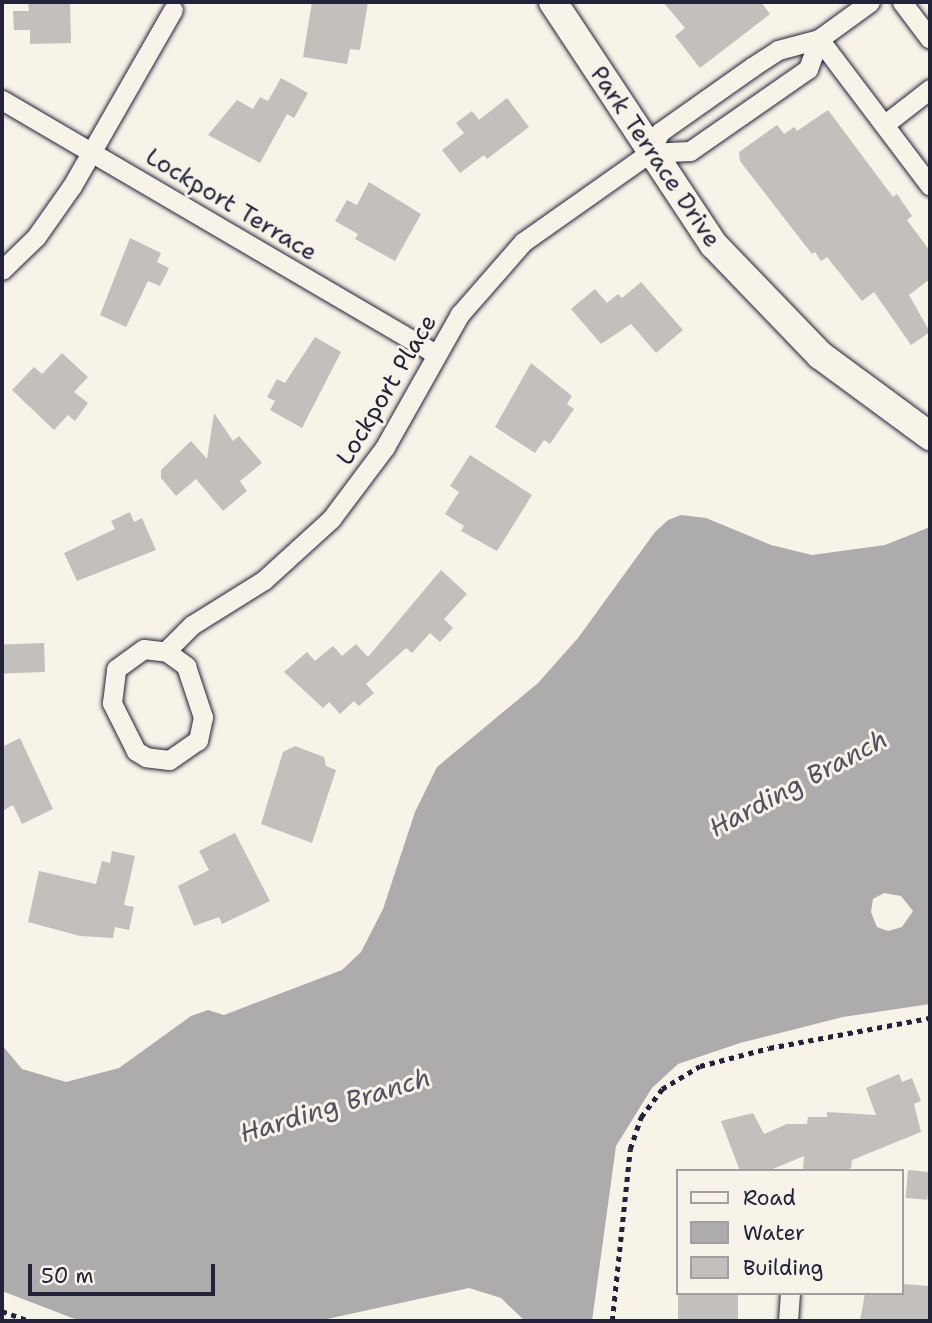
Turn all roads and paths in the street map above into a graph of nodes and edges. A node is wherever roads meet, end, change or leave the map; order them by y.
1 (553, 2) edge
2 (870, 2) edge
3 (902, 2) edge
4 (173, 10) dead end
5 (819, 39) junction
6 (930, 39) edge
7 (752, 67) junction
8 (930, 89) edge
9 (771, 94) junction
10 (2, 100) edge
11 (885, 124) junction
12 (92, 151) junction
13 (649, 153) junction
14 (930, 186) edge
15 (2, 270) edge
16 (436, 354) junction
17 (930, 436) edge
18 (166, 651) junction
19 (930, 1018) edge
20 (790, 1295) edge
21 (2, 1311) edge
22 (29, 1321) edge
23 (612, 1321) edge
24 (788, 1321) edge

1 - 13 street, Park Terrace Drive
2 - 5 street
3 - 6 street
4 - 12 street
5 - 7 street
5 - 9 street
5 - 11 street
7 - 9 street
7 - 13 street
8 - 11 street
9 - 13 street
10 - 12 street, Lockport Terrace
11 - 14 street
12 - 15 street
12 - 16 street, Lockport Terrace
13 - 16 street, Lockport Place
13 - 17 street, Park Terrace Drive
16 - 18 street, Lockport Place
18 - 18 street
19 - 23 path
20 - 24 street
21 - 22 path

